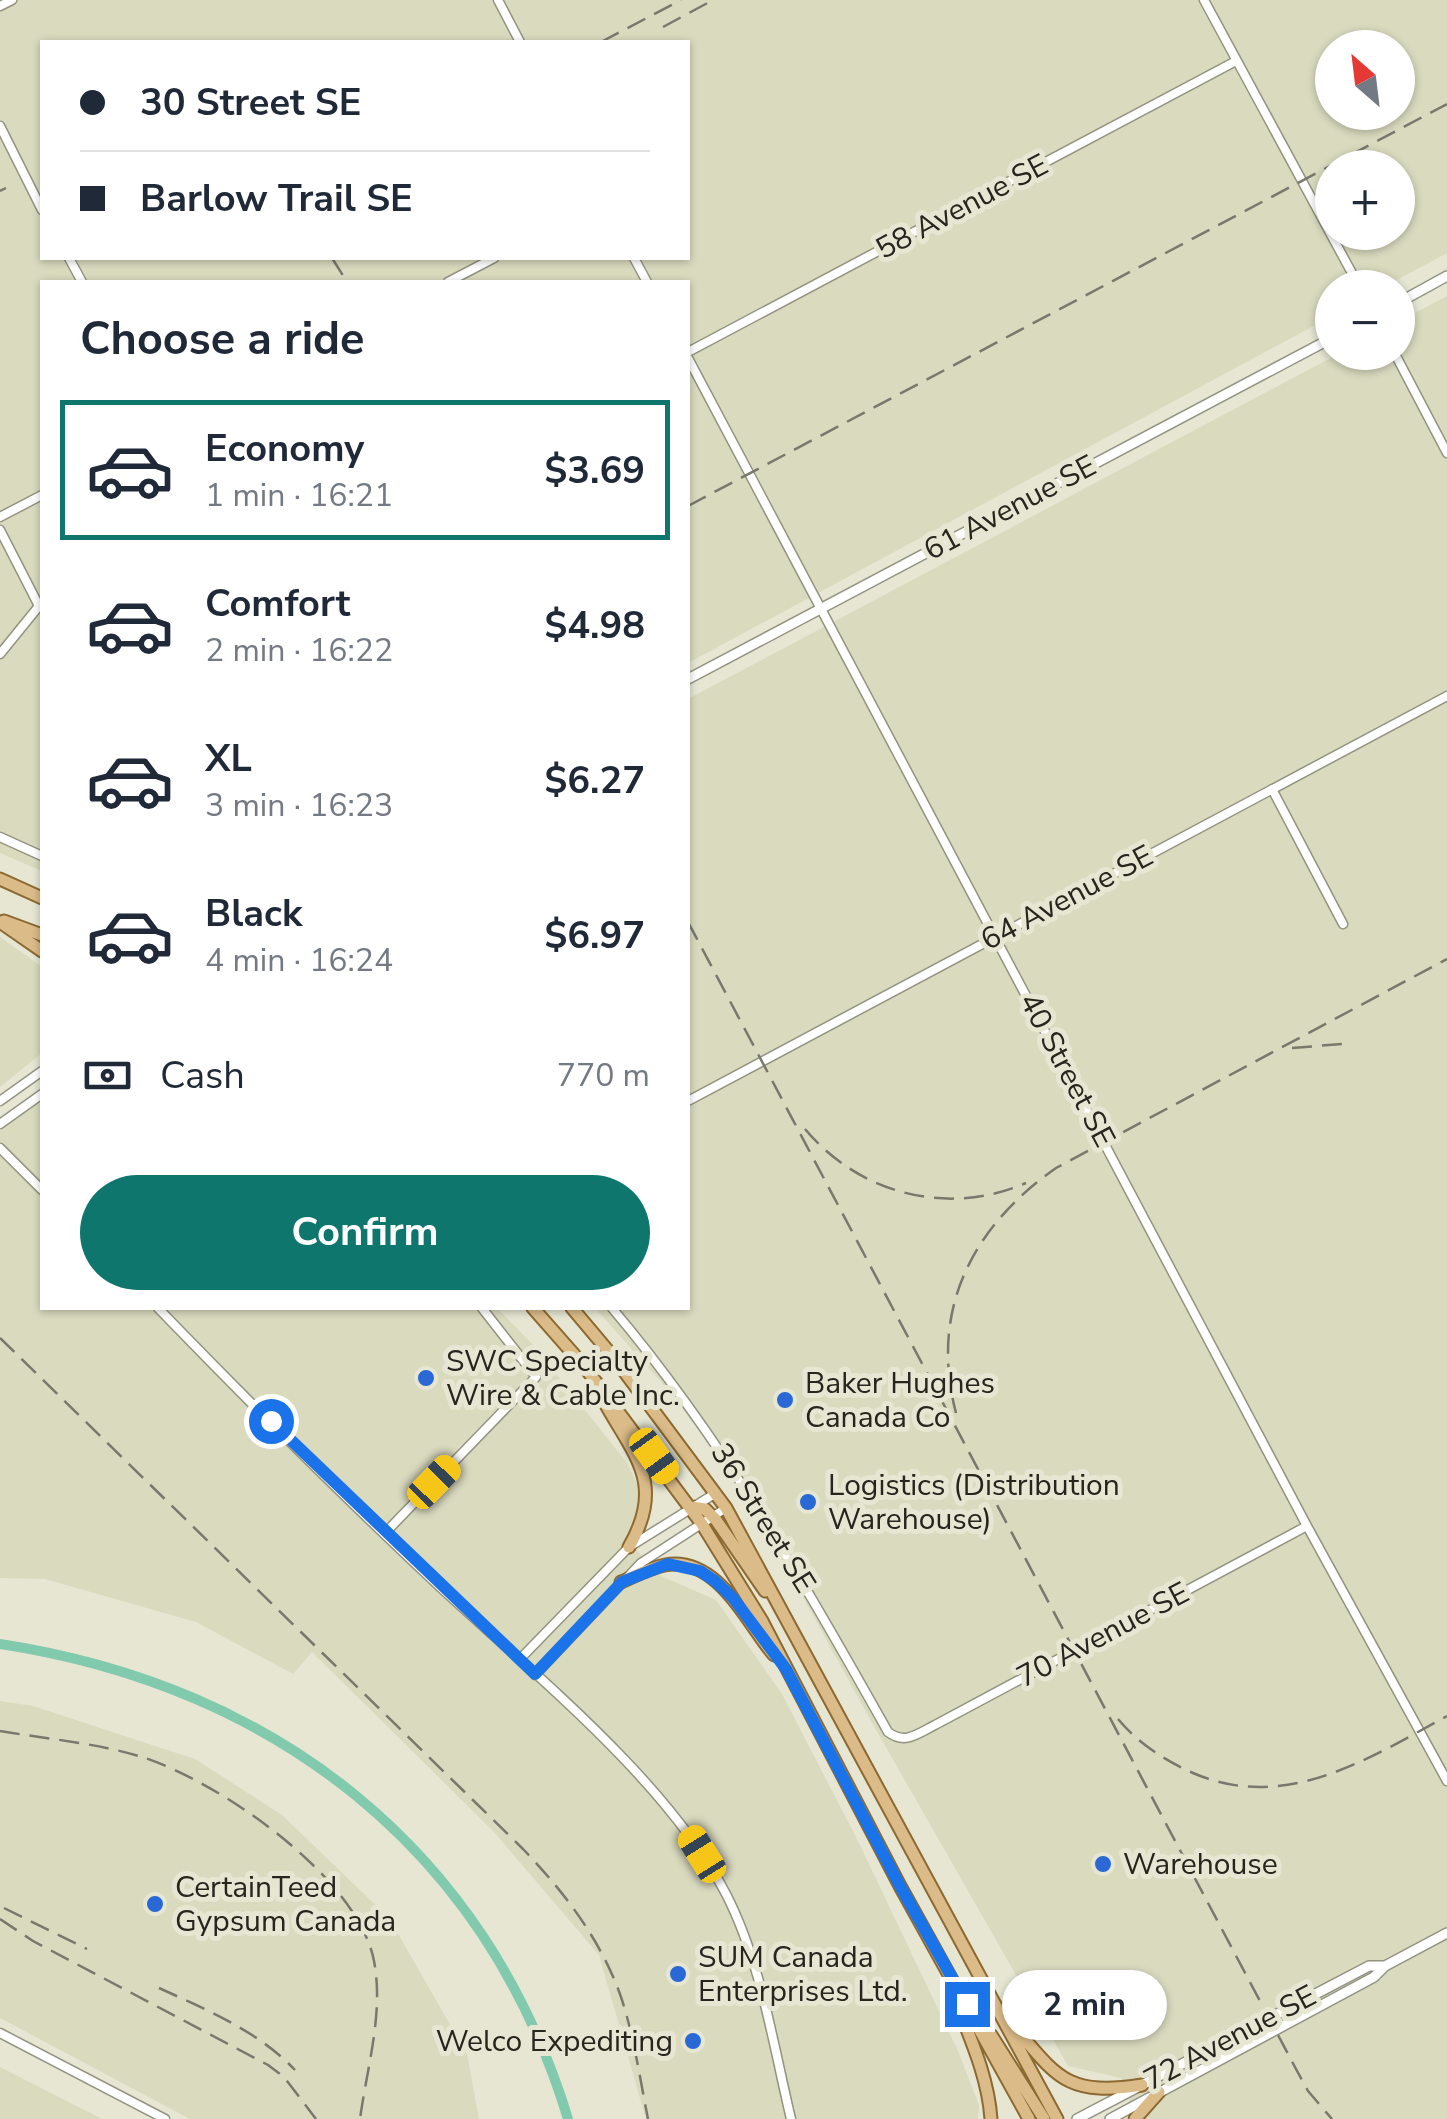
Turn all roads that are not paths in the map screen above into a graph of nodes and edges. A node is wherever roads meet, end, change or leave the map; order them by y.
1 (12, 0) edge
2 (498, 0) edge
3 (1204, 0) edge
4 (0, 6) edge
5 (519, 40) edge
6 (1236, 61) junction
7 (0, 126) edge
8 (40, 206) edge
9 (490, 260) edge
10 (1350, 270) edge
11 (1447, 276) edge
12 (452, 280) edge
13 (1415, 294) edge
14 (1315, 347) edge
15 (690, 354) edge
16 (690, 359) edge
17 (1404, 370) edge
18 (1447, 452) edge
19 (40, 496) edge
20 (0, 518) edge
21 (0, 530) edge
22 (821, 609) junction
23 (0, 654) edge
24 (690, 677) edge
25 (1447, 696) edge
26 (1272, 789) junction
27 (0, 837) edge
28 (40, 855) edge
29 (0, 879) edge
30 (40, 897) edge
31 (0, 921) edge
32 (1344, 924) dead end
33 (40, 931) edge
34 (997, 936) junction
35 (40, 950) edge
36 (40, 1072) edge
37 (40, 1095) edge
38 (690, 1100) edge
39 (0, 1101) edge
40 (0, 1124) edge
41 (0, 1148) edge
42 (40, 1188) edge
43 (160, 1310) edge
44 (484, 1310) edge
45 (535, 1310) edge
46 (574, 1310) edge
47 (614, 1310) edge
48 (584, 1366) junction
49 (716, 1492) junction
50 (691, 1507) junction
51 (726, 1508) junction
52 (708, 1520) junction
53 (1307, 1526) junction
54 (384, 1532) junction
55 (629, 1547) junction
56 (622, 1582) junction
57 (788, 1622) junction
58 (520, 1659) junction
59 (786, 1669) junction
60 (535, 1674) junction
61 (898, 1740) joint
62 (1447, 1782) edge
63 (1447, 1934) edge
64 (938, 1954) junction
65 (1386, 1966) junction
66 (967, 2004) junction
67 (995, 2004) junction
68 (0, 2033) edge
69 (1142, 2085) junction
70 (1160, 2092) junction
71 (165, 2119) edge
72 (790, 2119) edge
73 (991, 2119) edge
74 (1029, 2119) edge
75 (1044, 2119) edge
76 (1057, 2119) edge
77 (1077, 2119) edge
78 (1110, 2119) edge
79 (1135, 2119) edge

1 - 4 street
2 - 5 street
3 - 6 street
6 - 10 street
6 - 15 street, 58 Avenue SE
7 - 8 street
9 - 12 street
11 - 13 street
14 - 22 street, 61 Avenue SE
16 - 22 street, 40 Street SE
17 - 18 street
19 - 20 street
21 - 23 street
22 - 24 street, 61 Avenue SE
22 - 34 street, 40 Street SE
25 - 26 street, 64 Avenue SE
26 - 32 street
26 - 34 street, 64 Avenue SE
27 - 28 street
29 - 30 main road
31 - 33 main road
31 - 35 main road
34 - 38 street, 64 Avenue SE
34 - 53 street, 40 Street SE
36 - 39 street
37 - 40 street
41 - 42 street
43 - 54 street
44 - 54 street
45 - 48 main road
46 - 49 main road
47 - 61 street, 36 Street SE
48 - 50 main road
48 - 55 main road
49 - 50 street
49 - 51 main road
50 - 52 main road
50 - 55 street
51 - 52 street
51 - 57 main road
52 - 56 street
52 - 57 main road
52 - 59 main road
53 - 61 street, 70 Avenue SE
53 - 62 street, 40 Street SE
54 - 58 street
55 - 58 street
56 - 59 main road
56 - 60 street
57 - 67 main road
58 - 60 street
59 - 64 main road
60 - 72 street
63 - 65 street, 72 Avenue SE
64 - 66 main road
64 - 73 main road
65 - 69 street, 72 Avenue SE
65 - 70 street, 72 Avenue SE
66 - 74 main road
66 - 75 main road
67 - 69 main road
67 - 76 main road
68 - 71 street
69 - 77 street, 72 Avenue SE
70 - 78 street, 72 Avenue SE
70 - 79 main road

